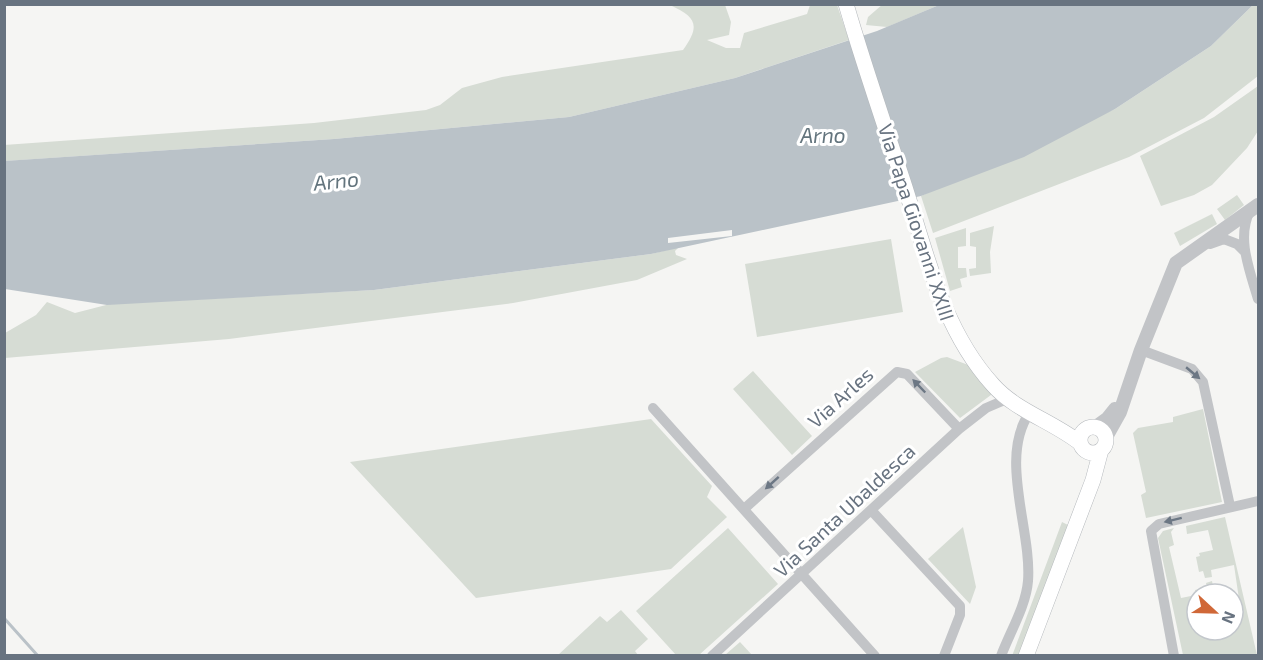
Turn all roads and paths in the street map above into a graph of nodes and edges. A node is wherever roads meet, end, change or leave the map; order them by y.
1 (846, 4) edge
2 (1254, 208) edge
3 (1192, 251) junction
4 (1247, 255) junction
5 (1258, 298) edge
6 (1141, 350) junction
7 (1007, 399) junction
8 (653, 408) dead end
9 (1030, 412) junction
10 (959, 429) junction
11 (1092, 439) junction
12 (1258, 501) edge
13 (1230, 506) junction
14 (744, 509) junction
15 (871, 510) junction
16 (801, 574) junction
17 (712, 656) edge
18 (875, 656) edge
19 (944, 656) edge
20 (1001, 656) edge
21 (1026, 656) edge
22 (1174, 656) edge

1 - 7 main road, Via Papa Giovanni XXIII
2 - 3 street
2 - 4 street
3 - 4 street
3 - 6 street
4 - 5 street
6 - 11 street
6 -> 13 street
7 - 9 main road, Via Papa Giovanni XXIII
7 - 10 street, Via Santa Ubaldesca
8 - 14 street
9 - 11 main road, Via Papa Giovanni XXIII
9 - 20 street
10 -> 14 street, Via Arles
10 - 15 street, Via Santa Ubaldesca
11 - 21 main road
12 - 13 street
13 -> 22 street
14 - 16 street
15 - 16 street, Via Santa Ubaldesca
15 - 19 street
16 - 17 street, Via Santa Ubaldesca
16 - 18 street

